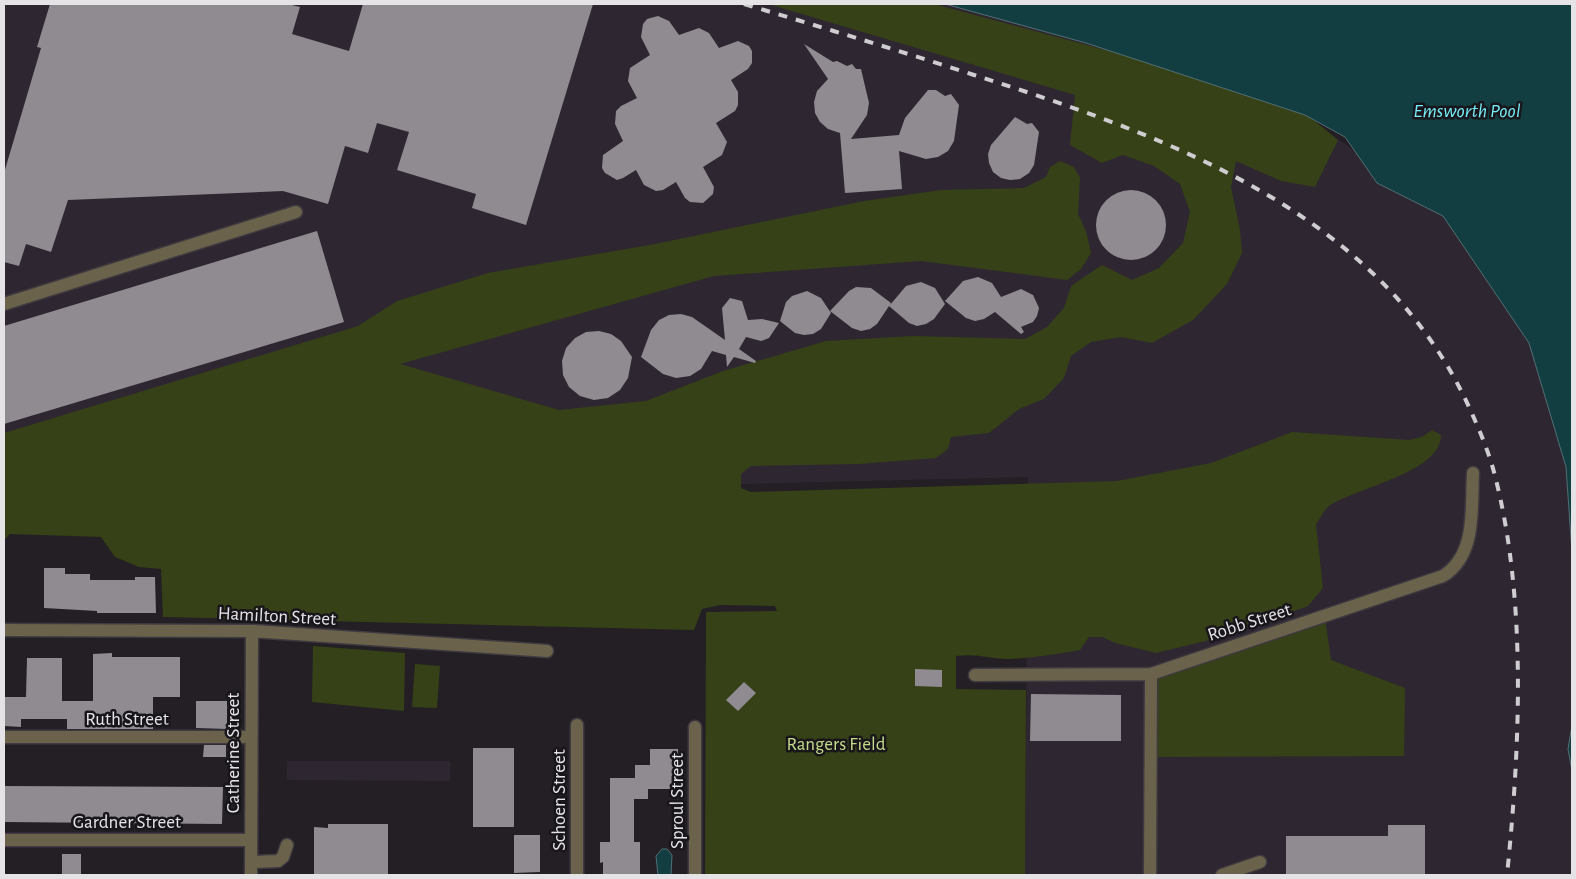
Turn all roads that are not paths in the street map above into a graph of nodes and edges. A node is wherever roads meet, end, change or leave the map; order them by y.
1 (296, 212) dead end
2 (4, 304) edge
3 (1473, 473) dead end
4 (4, 630) edge
5 (252, 631) junction
6 (547, 650) dead end
7 (1151, 674) junction
8 (975, 675) dead end
9 (577, 725) dead end
10 (695, 727) dead end
11 (4, 737) edge
12 (251, 737) junction
13 (4, 840) edge
14 (251, 840) junction
15 (287, 845) dead end
16 (251, 862) junction
17 (1260, 862) dead end
18 (251, 875) edge
19 (577, 875) edge
20 (695, 875) edge
21 (1150, 875) edge
22 (1222, 875) edge

1 - 2 street
3 - 7 street, Robb Street
4 - 5 street, Hamilton Street
5 - 6 street, Hamilton Street
5 - 12 street, Catherine Street
7 - 8 street, Robb Street
7 - 21 street
9 - 19 street, Schoen Street
10 - 20 street, Sproul Street
11 - 12 street, Ruth Street
12 - 14 street, Catherine Street
13 - 14 street, Gardner Street
14 - 16 street, Catherine Street
15 - 16 street
16 - 18 street, Catherine Street
17 - 22 street

